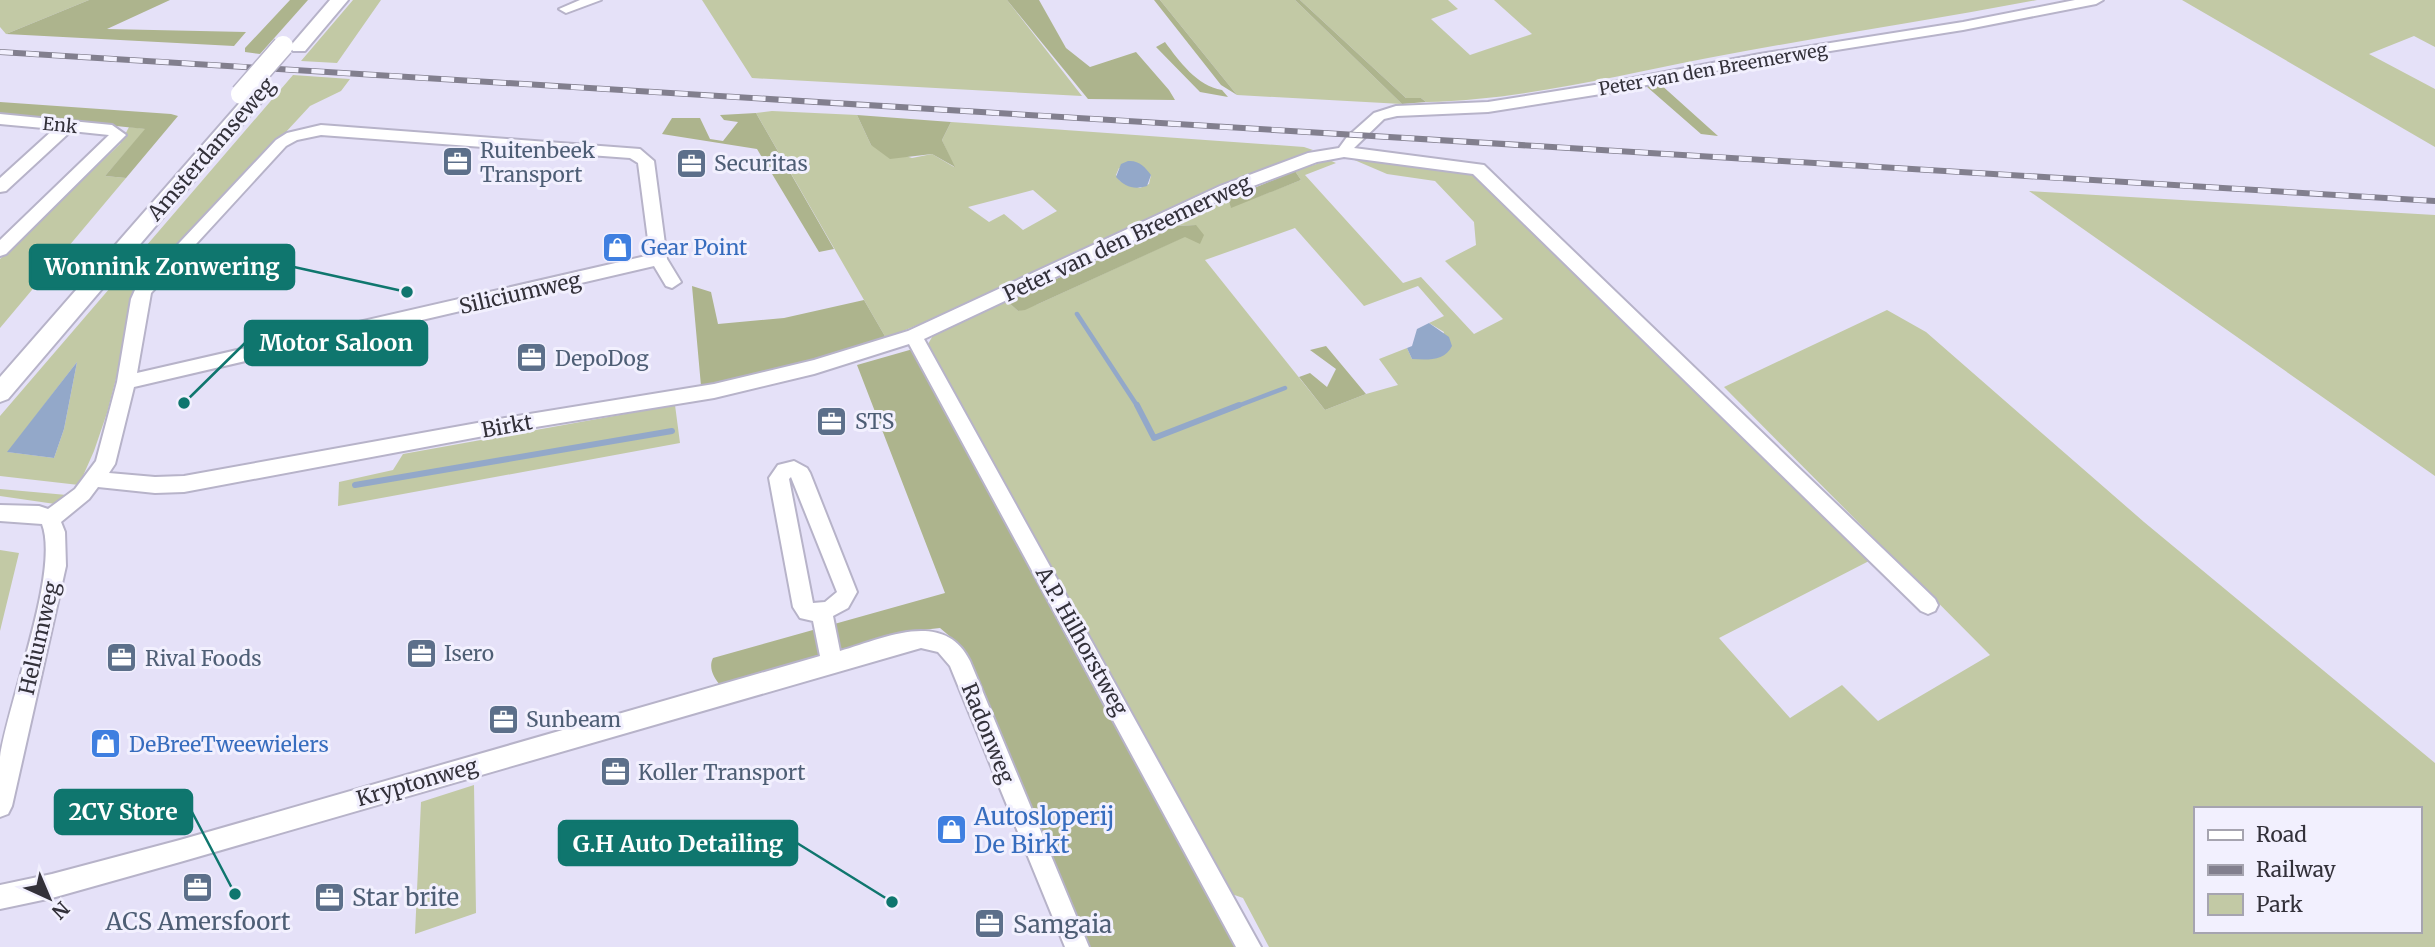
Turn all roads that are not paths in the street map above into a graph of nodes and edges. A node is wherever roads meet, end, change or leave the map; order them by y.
1 (324, 0) edge
2 (339, 0) edge
3 (594, 0) edge
4 (2096, 0) edge
5 (566, 9) dead end
6 (291, 46) junction
7 (249, 95) junction
8 (8, 120) edge
9 (66, 126) junction
10 (0, 134) edge
11 (1344, 152) junction
12 (0, 187) edge
13 (0, 250) edge
14 (659, 259) junction
15 (672, 282) dead end
16 (914, 336) junction
17 (0, 368) edge
18 (126, 382) junction
19 (0, 393) edge
20 (94, 479) junction
21 (0, 513) edge
22 (50, 519) junction
23 (826, 538) junction
24 (793, 549) junction
25 (1928, 604) dead end
26 (822, 611) junction
27 (941, 640) joint
28 (832, 662) junction
29 (0, 806) edge
30 (0, 897) edge
31 (1077, 947) edge
32 (1249, 947) edge

1 - 6 main road, Amsterdamseweg
2 - 6 main road, Amsterdamseweg
3 - 5 street
4 - 11 street, Peter van den Breemerweg
6 - 7 main road, Amsterdamseweg
7 - 17 main road, Amsterdamseweg
7 - 19 main road, Amsterdamseweg
8 - 9 street, Enk
8 - 10 street
9 - 12 street
9 - 13 street, Enk
11 - 16 street, Peter van den Breemerweg
11 - 25 street, Peter van den Breemerweg
14 - 15 street
14 - 18 street, Siliciumweg
14 - 18 street
16 - 20 street, Birkt
16 - 32 street, A.P. Hilhorstweg
18 - 20 street
20 - 22 street
21 - 22 street
22 - 29 street, Heliumweg
23 - 24 street
23 - 24 street
23 - 26 street
24 - 26 street
26 - 28 street
27 - 28 street, Kryptonweg
27 - 31 street, Radonweg
28 - 30 street, Kryptonweg

